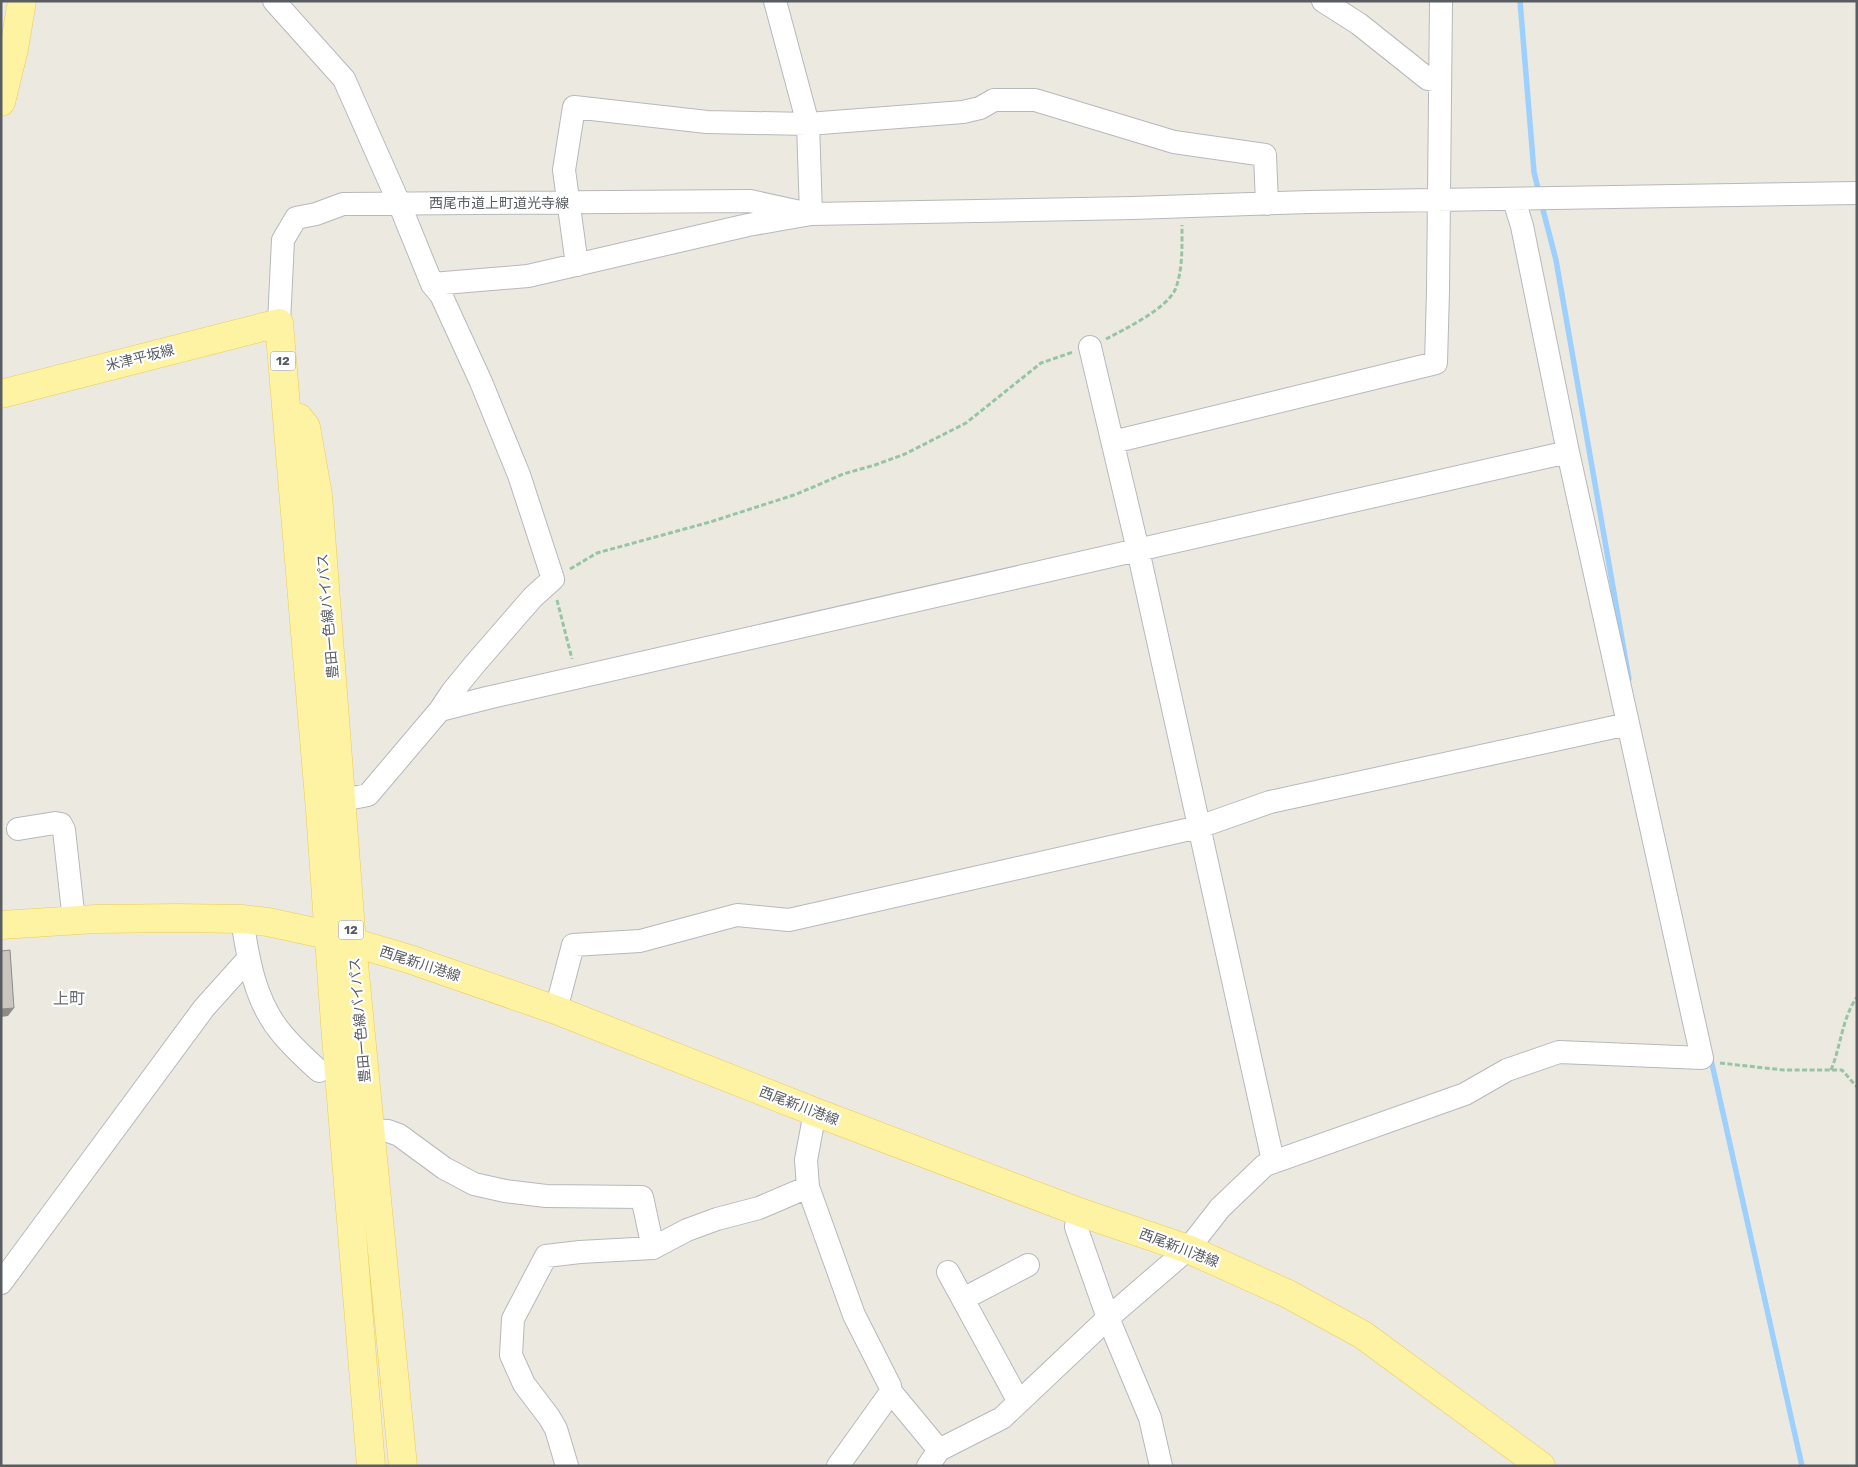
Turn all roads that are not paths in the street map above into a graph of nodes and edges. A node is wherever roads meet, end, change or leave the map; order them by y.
1 (22, 1) edge
2 (274, 1) edge
3 (775, 1) edge
4 (1323, 1) edge
5 (1441, 1) edge
6 (1440, 81) junction
7 (1, 102) edge
8 (808, 124) junction
9 (1857, 193) edge
10 (1522, 199) junction
11 (1439, 201) junction
12 (569, 202) junction
13 (399, 204) junction
14 (1266, 204) junction
15 (811, 214) junction
16 (577, 265) junction
17 (432, 284) junction
18 (279, 323) junction
19 (1090, 347) road end
20 (1, 394) edge
21 (287, 400) junction
22 (1113, 442) junction
23 (1568, 452) junction
24 (1138, 550) junction
25 (440, 710) junction
26 (1628, 724) junction
27 (342, 800) junction
28 (1200, 827) junction
29 (18, 829) dead end
30 (242, 919) junction
31 (74, 920) junction
32 (1, 925) edge
33 (340, 939) junction
34 (248, 959) junction
35 (556, 1010) junction
36 (319, 1071) dead end
37 (815, 1112) junction
38 (370, 1130) junction
39 (1273, 1160) junction
40 (808, 1187) junction
41 (1079, 1212) junction
42 (653, 1248) junction
43 (1188, 1249) junction
44 (1028, 1265) dead end
45 (948, 1272) dead end
46 (1, 1283) edge
47 (963, 1299) junction
48 (1108, 1318) junction
49 (891, 1392) junction
50 (1019, 1402) junction
51 (933, 1458) edge
52 (371, 1466) edge
53 (403, 1466) edge
54 (567, 1466) edge
55 (838, 1466) edge
56 (1160, 1466) edge
57 (1541, 1466) edge

1 - 7 main road
2 - 13 street
3 - 8 street
4 - 6 street
5 - 6 street
6 - 11 street
8 - 12 street
8 - 14 street
8 - 15 street
9 - 10 street
10 - 11 street
10 - 23 street
11 - 14 street
11 - 22 street
12 - 13 street, 西尾市道上町道光寺線
12 - 15 street, 西尾市道上町道光寺線
12 - 16 street
13 - 17 street
13 - 18 street, 西尾市道上町道光寺線
14 - 15 street
15 - 16 street
16 - 17 street
17 - 25 street
18 - 20 main road, 米津平坂線
18 - 21 main road, 豊田一色線バイパス / 12
19 - 22 street
21 - 27 main road, 豊田一色線バイパス / 12
21 - 33 main road, 豊田一色線バイパス / 12
22 - 24 street
23 - 24 street
23 - 26 street
24 - 25 street
24 - 28 street
25 - 27 street
26 - 28 street
26 - 39 street
27 - 33 main road, 豊田一色線バイパス / 12
28 - 35 street
28 - 39 street
29 - 31 street
30 - 31 main road, 西尾新川港線
30 - 33 main road, 西尾新川港線
30 - 34 street
31 - 32 main road, 西尾新川港線
33 - 35 main road, 西尾新川港線
33 - 38 main road, 豊田一色線バイパス / 12
33 - 52 main road, 豊田一色線バイパス / 12
34 - 36 street
34 - 46 street
35 - 37 main road, 西尾新川港線
37 - 40 street
37 - 41 main road, 西尾新川港線
38 - 42 street
38 - 53 main road, 豊田一色線バイパス / 12
39 - 43 street
40 - 42 street
40 - 49 street
41 - 43 main road, 西尾新川港線
41 - 48 street
42 - 54 street
43 - 48 street
43 - 57 main road, 西尾新川港線
44 - 47 street
45 - 47 street
47 - 50 street
48 - 50 street
48 - 56 street
49 - 51 street
49 - 55 street
50 - 51 street

